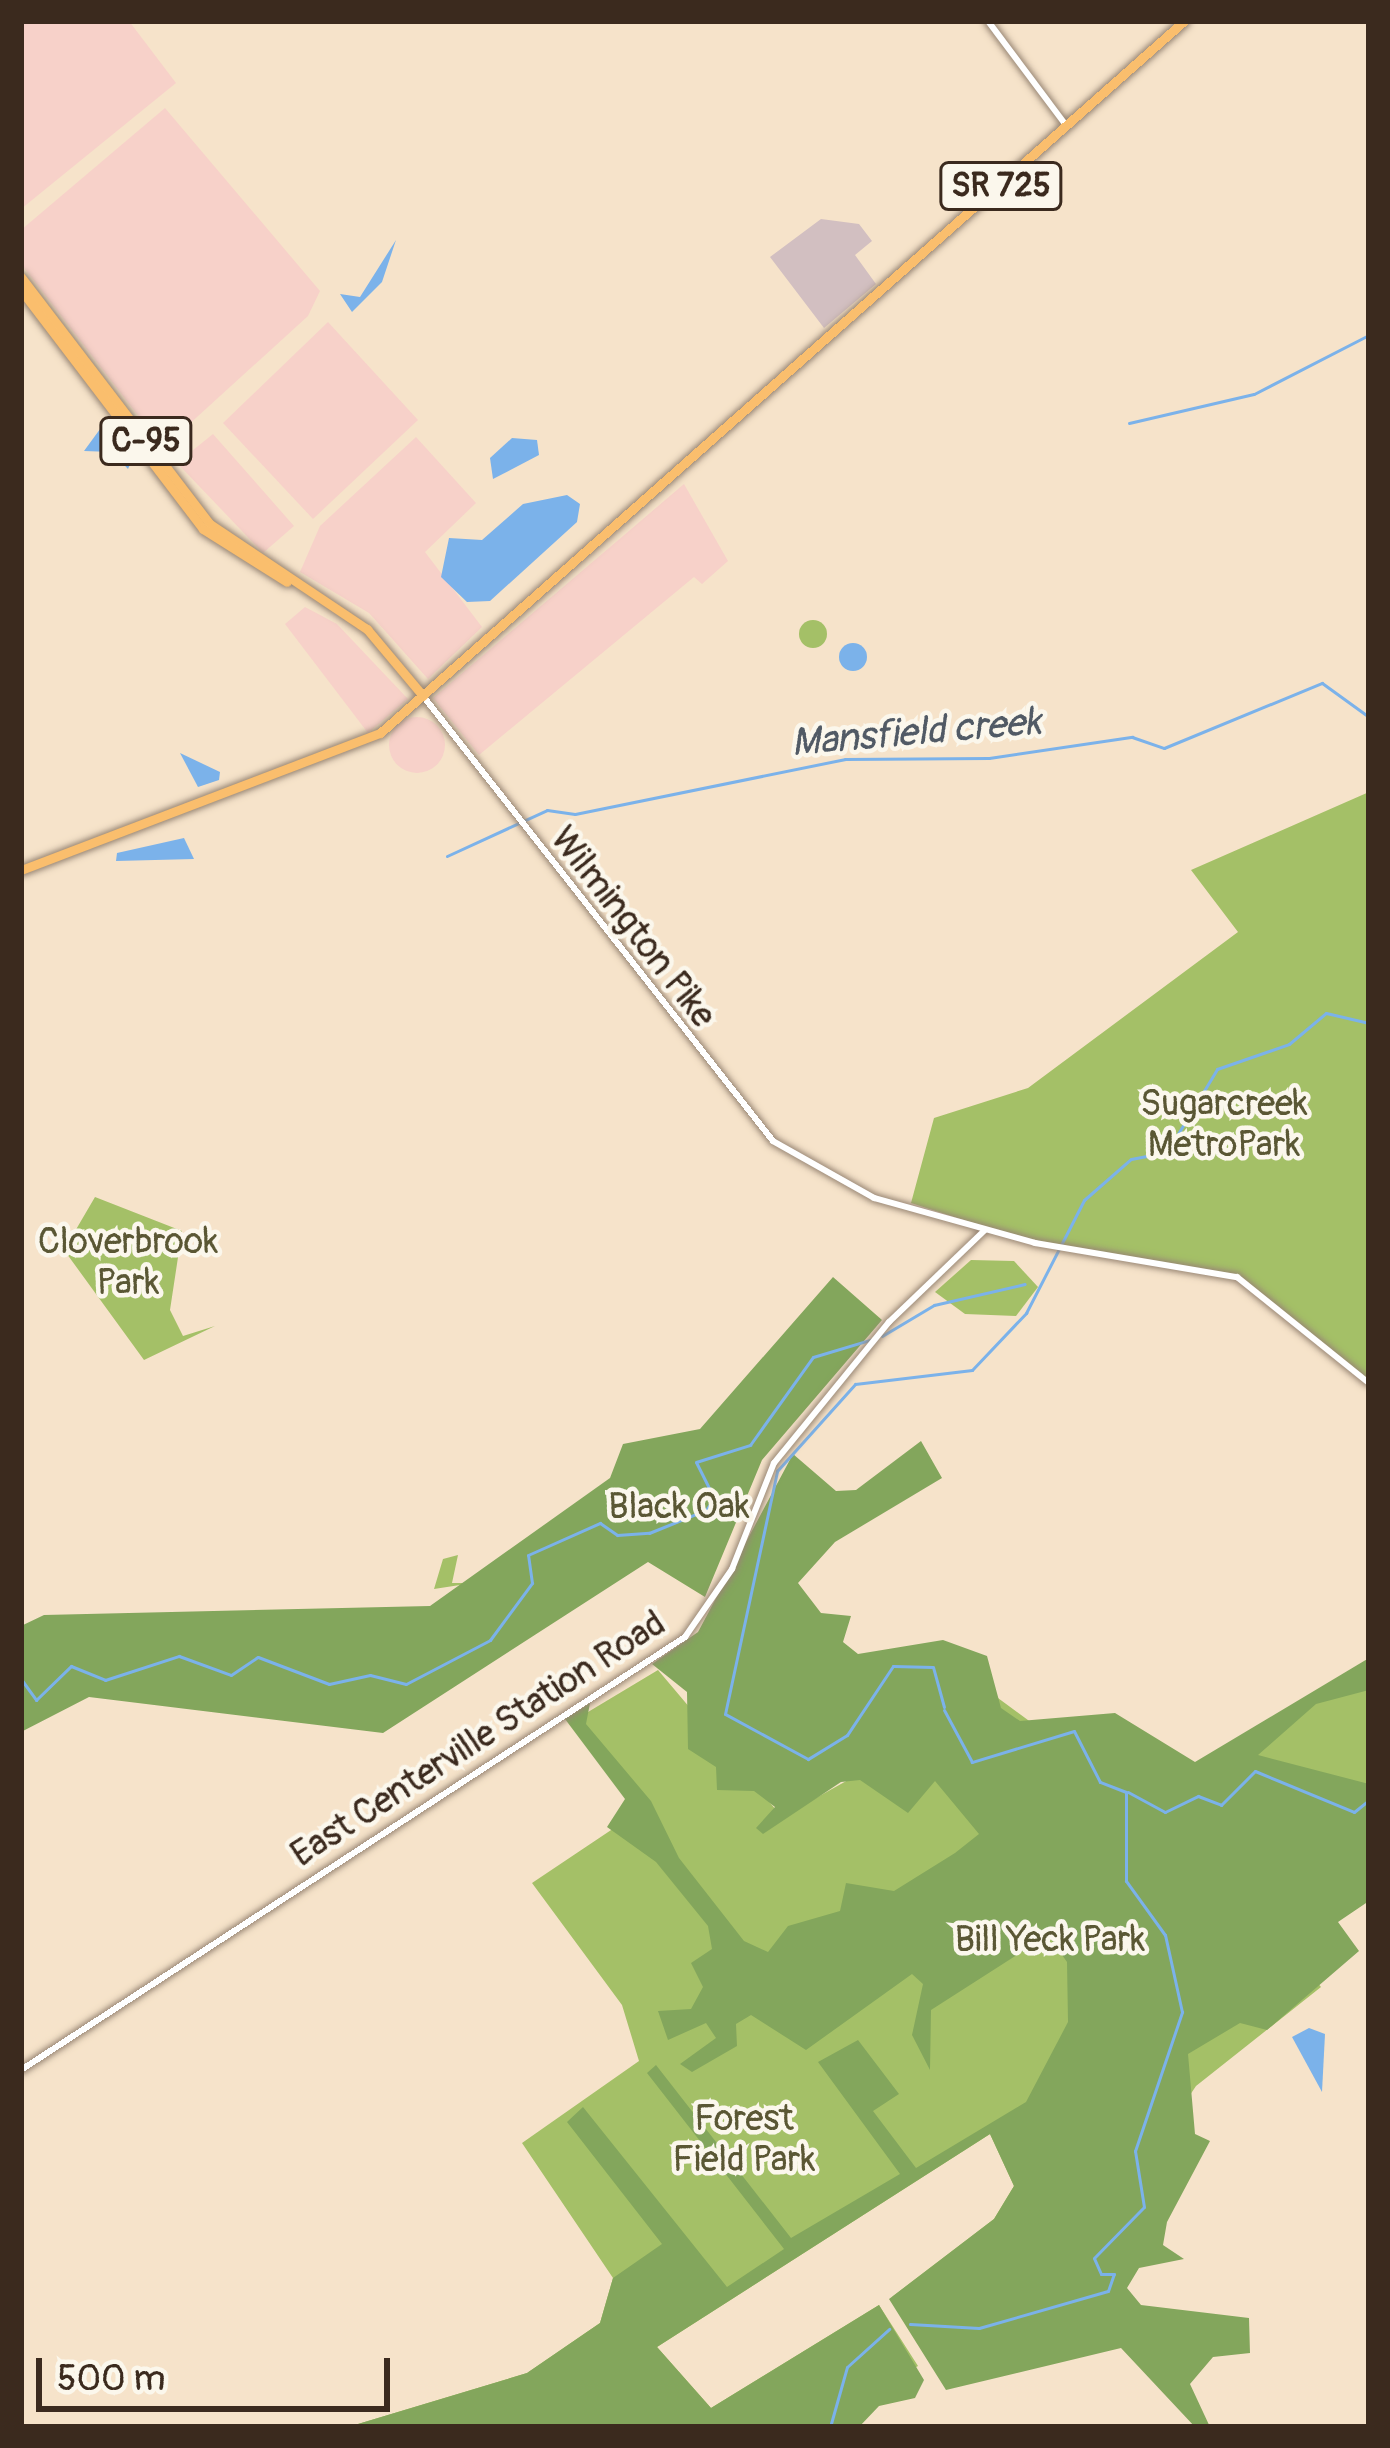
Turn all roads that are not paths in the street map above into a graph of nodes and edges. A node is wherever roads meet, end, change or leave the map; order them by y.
1 (988, 21) edge
2 (1184, 21) edge
3 (1067, 127) junction
4 (21, 277) edge
5 (21, 290) edge
6 (292, 583) junction
7 (423, 696) junction
8 (21, 870) edge
9 (985, 1231) junction
10 (1369, 1383) edge
11 (21, 2069) edge

1 - 3 street
2 - 3 main road, SR 725
3 - 7 main road, SR 725
4 - 6 main road, Wilmington Pike / C-95
5 - 6 main road, Wilmington Pike / C-95
6 - 7 main road, Wilmington Pike / C-95
7 - 8 main road, SR 725
7 - 9 street, Wilmington Pike
9 - 10 street, Wilmington Pike
9 - 11 street, East Centerville Station Road

